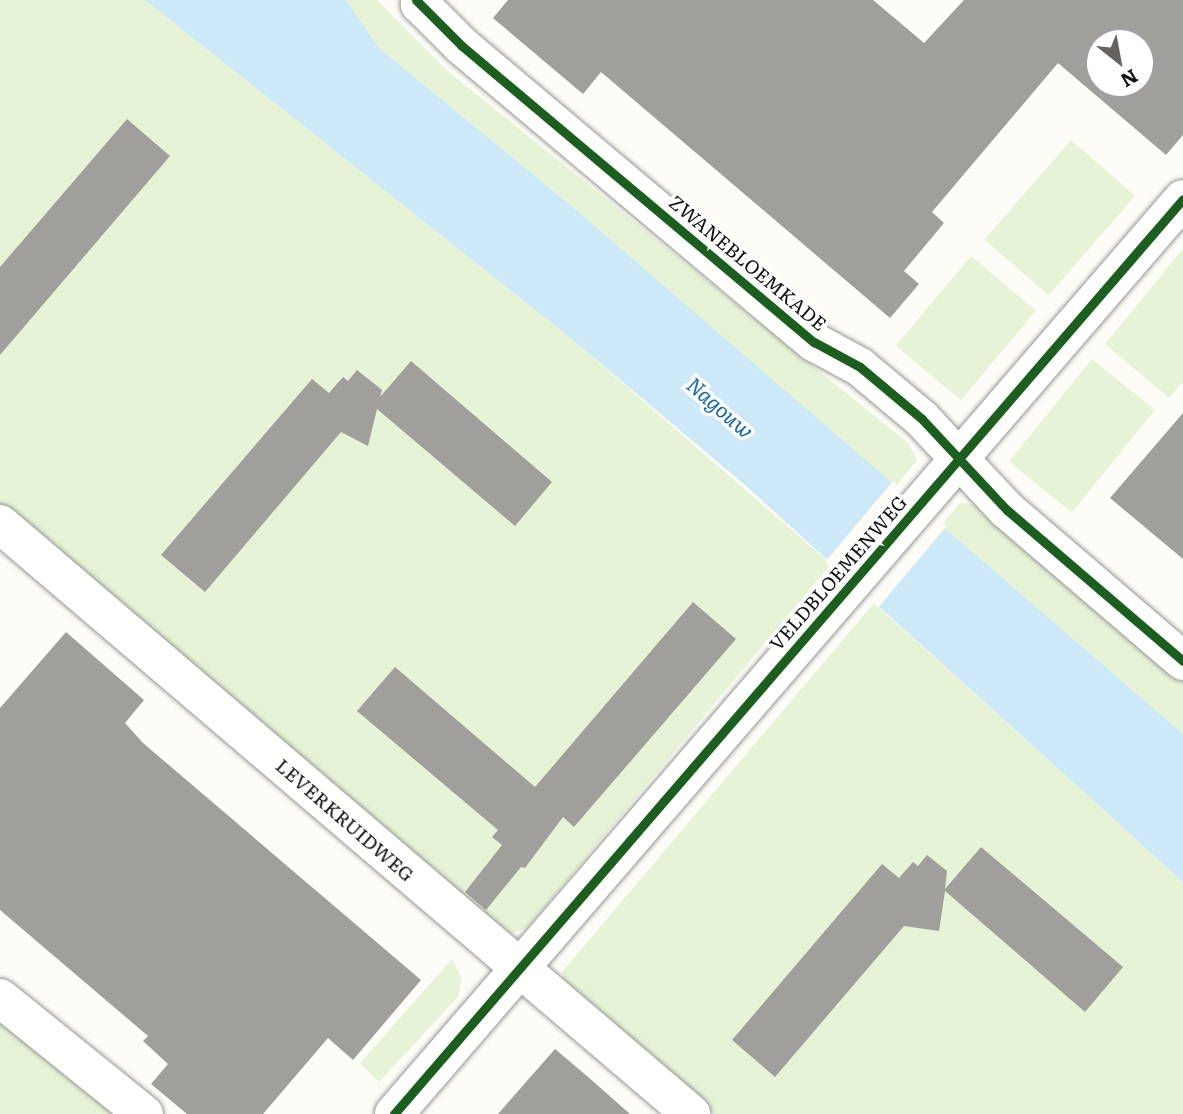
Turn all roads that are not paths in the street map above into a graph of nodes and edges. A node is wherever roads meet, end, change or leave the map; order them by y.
1 (422, 2) edge
2 (1183, 200) edge
3 (947, 473) junction
4 (0, 524) edge
5 (1183, 661) edge
6 (521, 971) junction
7 (0, 998) edge
8 (144, 1114) edge
9 (394, 1114) edge
10 (691, 1114) edge

1 - 3 street, ZWANEBLOEMKADE
2 - 3 street, VELDBLOEMENWEG
3 - 5 street, ZWANEBLOEMKADE
3 - 6 street, VELDBLOEMENWEG
4 - 6 street, LEVERKRUIDWEG
6 - 9 street, VELDBLOEMENWEG
6 - 10 street, LEVERKRUIDWEG
7 - 8 street

